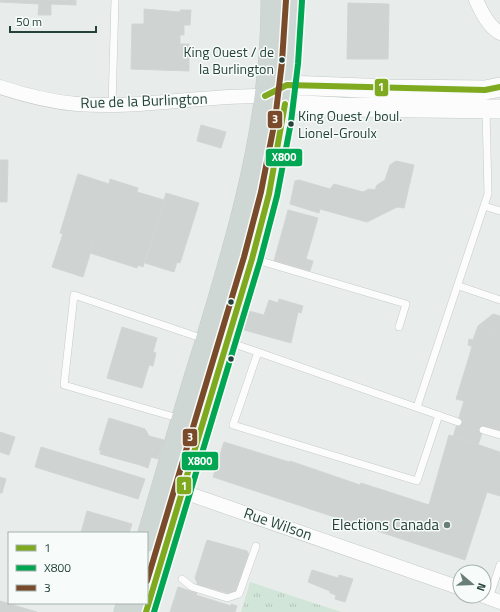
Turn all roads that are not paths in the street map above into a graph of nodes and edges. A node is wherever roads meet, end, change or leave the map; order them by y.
1 (115, 0) edge
2 (272, 0) edge
3 (294, 0) edge
4 (476, 0) edge
5 (500, 33) edge
6 (0, 87) edge
7 (279, 95) junction
8 (490, 99) edge
9 (112, 105) junction
10 (484, 206) junction
11 (500, 211) edge
12 (252, 259) junction
13 (459, 286) junction
14 (500, 300) edge
15 (399, 327) dead end
16 (214, 338) junction
17 (258, 352) junction
18 (417, 408) junction
19 (439, 415) junction
20 (183, 420) junction
21 (458, 422) dead end
22 (483, 430) dead end
23 (500, 435) edge
24 (173, 489) junction
25 (148, 538) edge
26 (256, 546) dead end
27 (500, 565) edge
28 (182, 579) dead end
29 (452, 585) edge
30 (492, 594) edge
31 (148, 603) edge

1 - 9 lane
2 - 7 main road
3 - 7 main road
4 - 5 street
6 - 9 street, Rue de la Burlington
7 - 8 main road
7 - 9 street, Rue de la Burlington
7 - 12 main road
7 - 16 main road
8 - 10 lane
10 - 11 lane
10 - 13 lane
12 - 15 lane
12 - 16 main road
13 - 14 lane
13 - 18 lane
16 - 17 lane
16 - 20 main road
16 - 20 lane
16 - 24 main road
17 - 18 lane
17 - 19 lane
18 - 19 lane
19 - 21 lane
20 - 24 main road
22 - 23 lane
24 - 25 main road
24 - 29 street, Rue Wilson
24 - 31 main road
26 - 28 lane
27 - 30 lane

